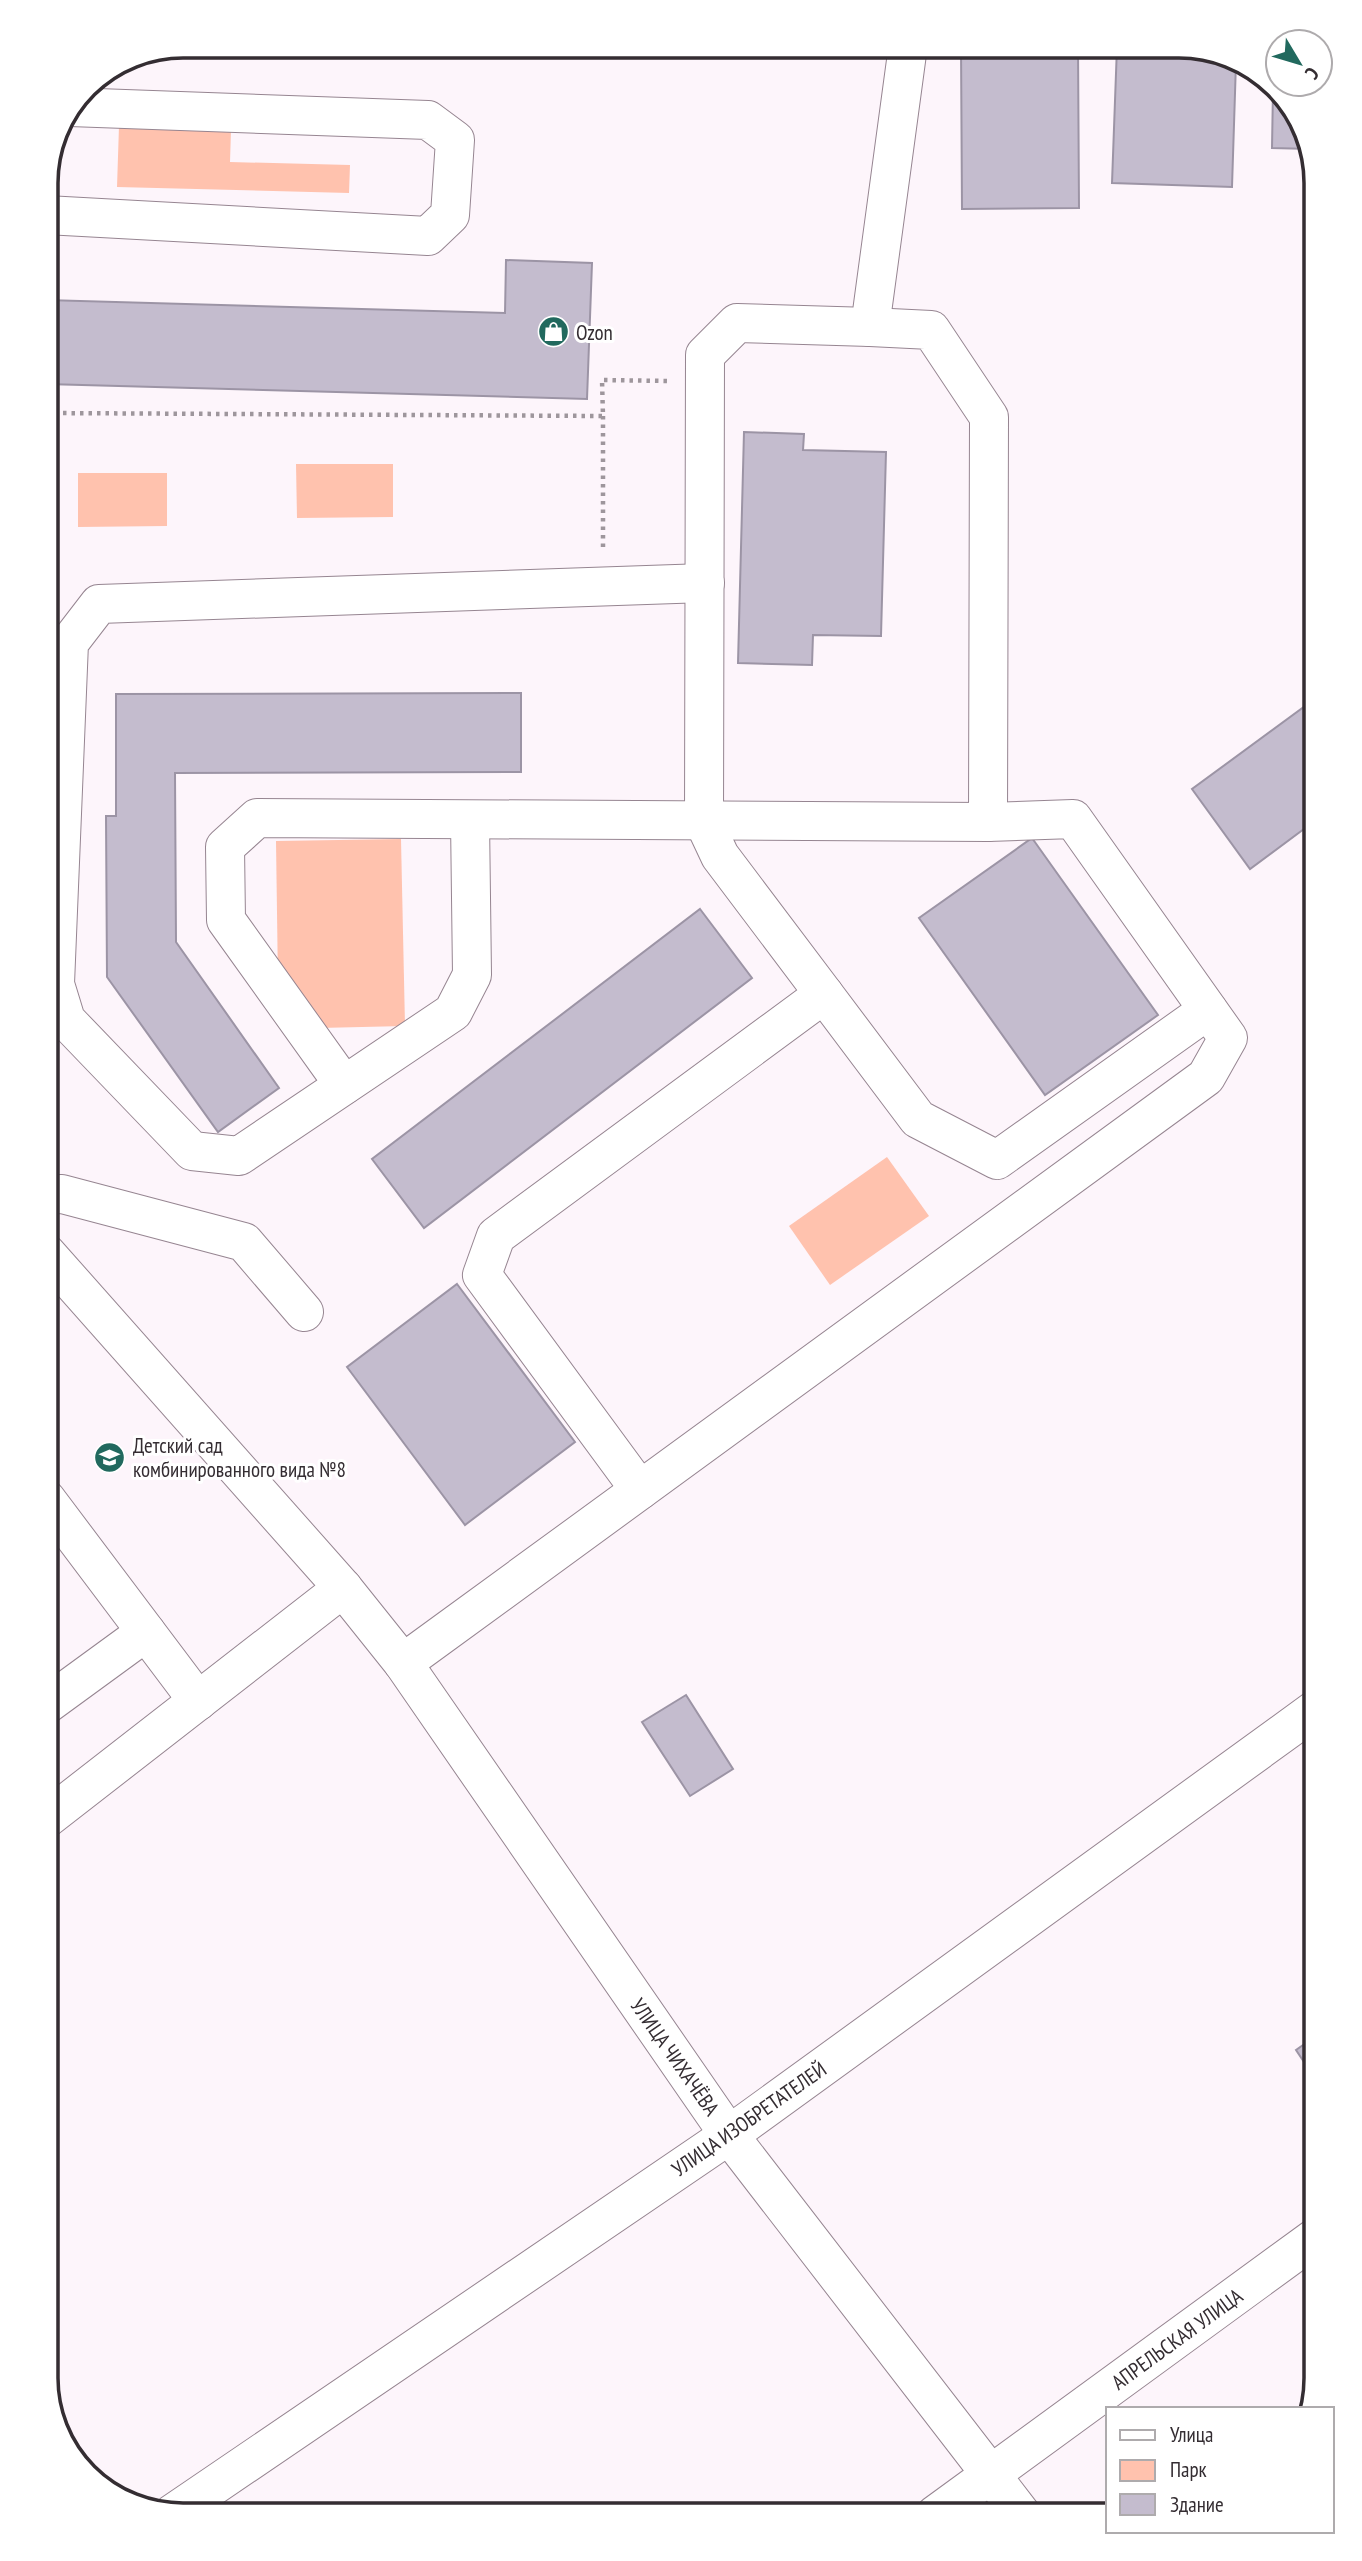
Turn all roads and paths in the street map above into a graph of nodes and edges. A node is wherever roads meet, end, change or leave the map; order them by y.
1 (906, 58) edge
2 (84, 107) edge
3 (58, 216) edge
4 (870, 327) junction
5 (706, 382) junction
6 (58, 413) edge
7 (603, 416) junction
8 (705, 583) junction
9 (604, 587) junction
10 (470, 820) junction
11 (704, 821) junction
12 (988, 822) junction
13 (58, 911) edge
14 (58, 994) edge
15 (824, 994) junction
16 (1208, 1010) junction
17 (344, 1085) junction
18 (58, 1194) edge
19 (58, 1267) edge
20 (304, 1312) dead end
21 (640, 1490) junction
22 (58, 1515) edge
23 (343, 1588) junction
24 (146, 1632) junction
25 (403, 1663) junction
26 (58, 1696) edge
27 (198, 1701) junction
28 (1304, 1718) edge
29 (58, 1810) edge
30 (729, 2135) junction
31 (1304, 2247) edge
32 (990, 2476) junction
33 (188, 2503) edge
34 (952, 2503) edge
35 (1011, 2503) edge

1 - 4 street
2 - 3 street
4 - 5 street
4 - 12 street
5 - 7 path
5 - 8 street
6 - 7 path
7 - 9 path
8 - 9 street
8 - 11 street
9 - 13 street
10 - 11 street
10 - 17 street
10 - 17 street
11 - 12 street
11 - 15 street
12 - 16 street
14 - 17 street
15 - 16 street
15 - 21 street
16 - 21 street
18 - 20 street
19 - 23 street, УЛИЦА ЧИХАЧЁВА
21 - 25 street
22 - 24 street
23 - 25 street, УЛИЦА ЧИХАЧЁВА
23 - 27 street
24 - 26 street
24 - 27 street
25 - 30 street, УЛИЦА ЧИХАЧЁВА
27 - 29 street
28 - 30 street, УЛИЦА ИЗОБРЕТАТЕЛЕЙ
30 - 32 street, УЛИЦА ЧИХАЧЁВА
30 - 33 street, УЛИЦА ИЗОБРЕТАТЕЛЕЙ
31 - 32 street, АПРЕЛЬСКАЯ УЛИЦА
32 - 34 street, АПРЕЛЬСКАЯ УЛИЦА
32 - 35 street, УЛИЦА ЧИХАЧЁВА

